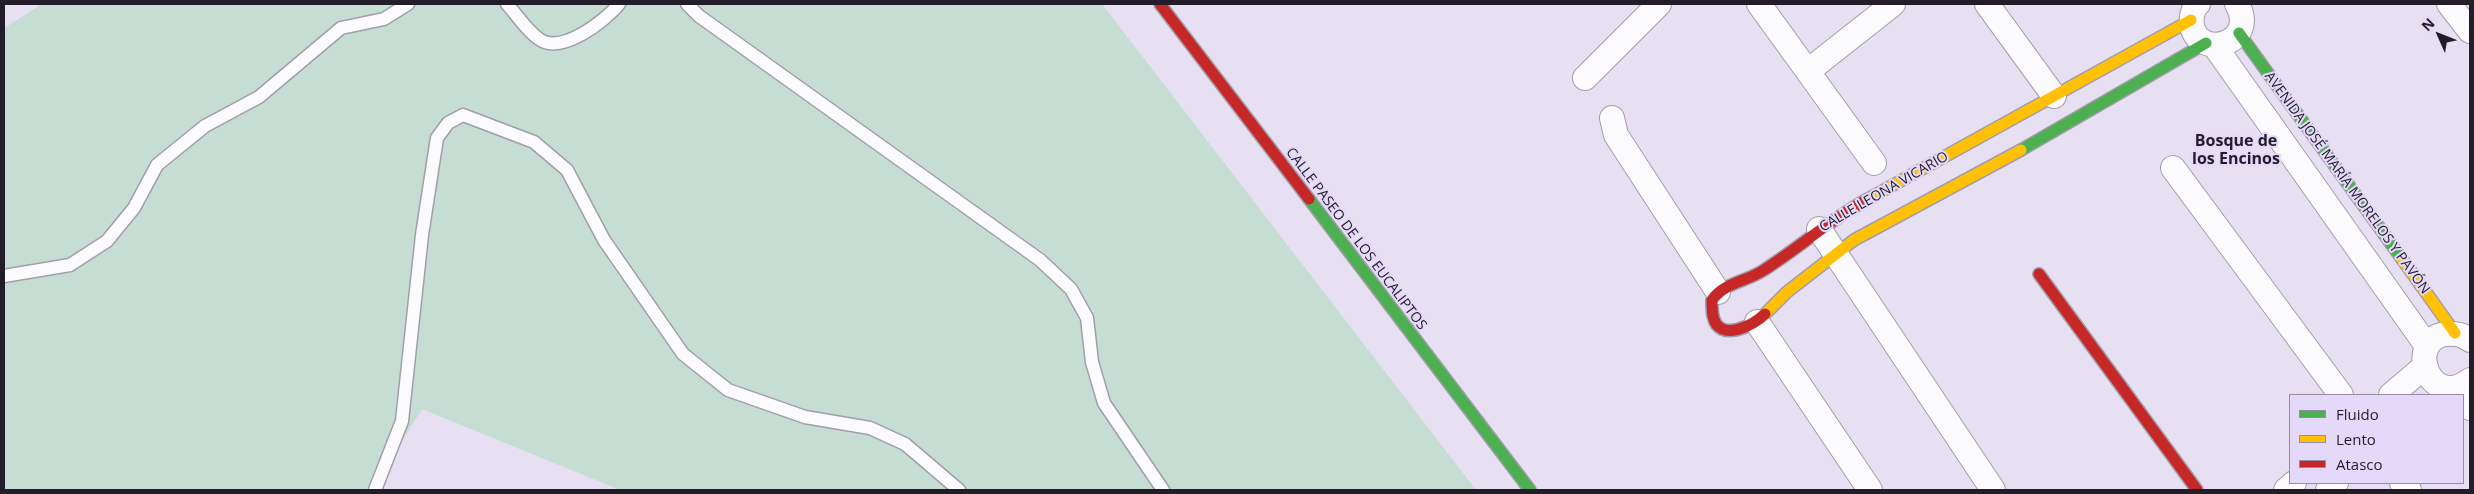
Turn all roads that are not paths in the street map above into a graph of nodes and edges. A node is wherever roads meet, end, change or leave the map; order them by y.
1 (408, 4) edge
2 (507, 4) edge
3 (619, 4) edge
4 (687, 4) edge
5 (1160, 4) edge
6 (1659, 4) edge
7 (1758, 4) edge
8 (1893, 4) edge
9 (1987, 4) edge
10 (2237, 4) edge
11 (2449, 4) edge
12 (2194, 12) edge
13 (2470, 31) edge
14 (2239, 33) junction
15 (2210, 44) junction
16 (1808, 71) junction
17 (1585, 78) dead end
18 (2054, 96) junction
19 (2025, 113) junction
20 (1612, 118) dead end
21 (2039, 141) junction
22 (1874, 163) dead end
23 (2173, 168) dead end
24 (1819, 229) junction
25 (1835, 254) junction
26 (2039, 274) dead end
27 (4, 276) edge
28 (1718, 292) junction
29 (1757, 322) junction
30 (2466, 337) edge
31 (2426, 357) junction
32 (2452, 391) edge
33 (2340, 394) edge
34 (2392, 394) edge
35 (375, 490) edge
36 (959, 490) edge
37 (1163, 490) edge
38 (1530, 490) edge
39 (1870, 490) edge
40 (1993, 490) edge
41 (2197, 490) edge

1 - 27 lane
2 - 3 lane
4 - 37 lane
5 - 38 street, CALLE PASEO DE LOS EUCALIPTOS
6 - 17 street
7 - 16 street
8 - 16 street
9 - 18 street
10 - 14 street
11 - 13 street
12 - 15 street, AVENIDA JOSÉ MARÍA MORELOS Y PAVÓN
12 - 18 street, CALLE LEONA VICARIO
14 - 15 street
14 - 30 street, AVENIDA JOSÉ MARÍA MORELOS Y PAVÓN
15 - 21 street, CALLE LEONA VICARIO
15 - 31 street, AVENIDA JOSÉ MARÍA MORELOS Y PAVÓN
16 - 22 street
18 - 19 street, CALLE LEONA VICARIO
19 - 21 street
19 - 24 street, CALLE LEONA VICARIO
20 - 28 street
21 - 25 street, CALLE LEONA VICARIO
23 - 33 street
24 - 25 street
24 - 28 street, CALLE LEONA VICARIO
25 - 29 street, CALLE LEONA VICARIO
25 - 40 street
26 - 41 street
28 - 29 street, CALLE LEONA VICARIO
29 - 39 street
30 - 31 street
31 - 32 street, AVENIDA JOSÉ MARÍA MORELOS Y PAVÓN
31 - 34 street
35 - 36 lane

